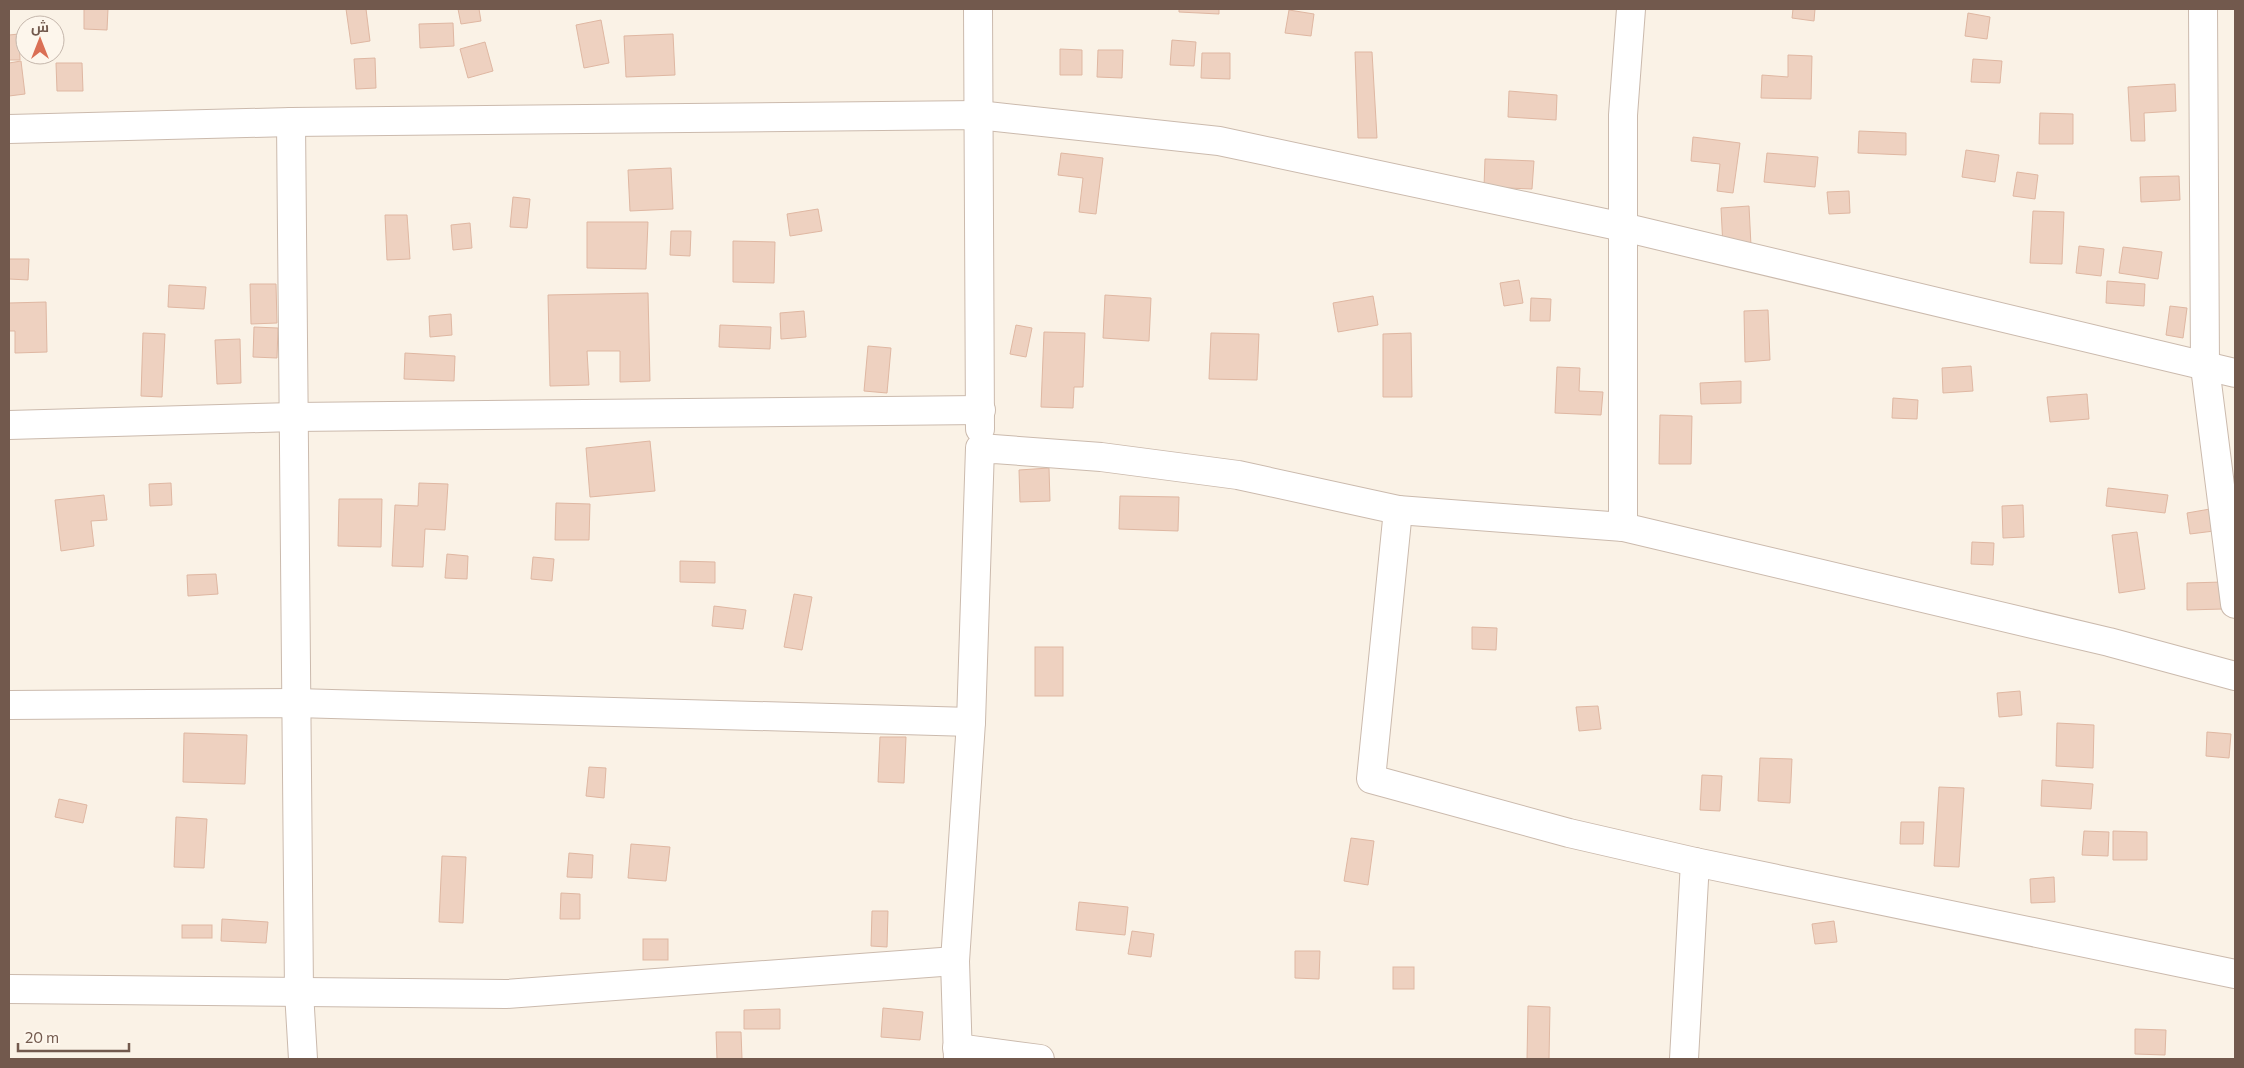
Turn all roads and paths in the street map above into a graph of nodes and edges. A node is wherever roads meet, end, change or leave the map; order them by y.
1 (978, 9) edge
2 (1631, 9) edge
3 (2203, 9) edge
4 (978, 115) junction
5 (291, 122) junction
6 (9, 129) edge
7 (1623, 227) junction
8 (2205, 367) junction
9 (2235, 373) edge
10 (980, 410) junction
11 (294, 417) junction
12 (9, 426) edge
13 (980, 448) junction
14 (1398, 510) junction
15 (1623, 528) junction
16 (2235, 604) edge
17 (2235, 676) edge
18 (296, 703) junction
19 (9, 705) edge
20 (971, 722) junction
21 (1695, 862) junction
22 (955, 961) junction
23 (2235, 974) edge
24 (9, 989) edge
25 (299, 992) junction
26 (958, 1053) edge
27 (303, 1059) edge
28 (1040, 1059) edge
29 (1684, 1059) edge

1 - 4 street
2 - 7 street
3 - 8 street
4 - 5 street
4 - 7 street
4 - 10 street
5 - 6 street
5 - 11 street
7 - 8 street
7 - 15 street
8 - 9 street
8 - 16 street
10 - 11 street
10 - 13 street
11 - 12 street
11 - 18 street
13 - 14 street
13 - 20 street
14 - 15 street
14 - 21 street
15 - 17 street
18 - 19 street
18 - 20 street
18 - 25 street
20 - 22 street
21 - 23 street
21 - 29 street
22 - 25 street
22 - 26 street
24 - 25 street
25 - 27 street
26 - 28 street

